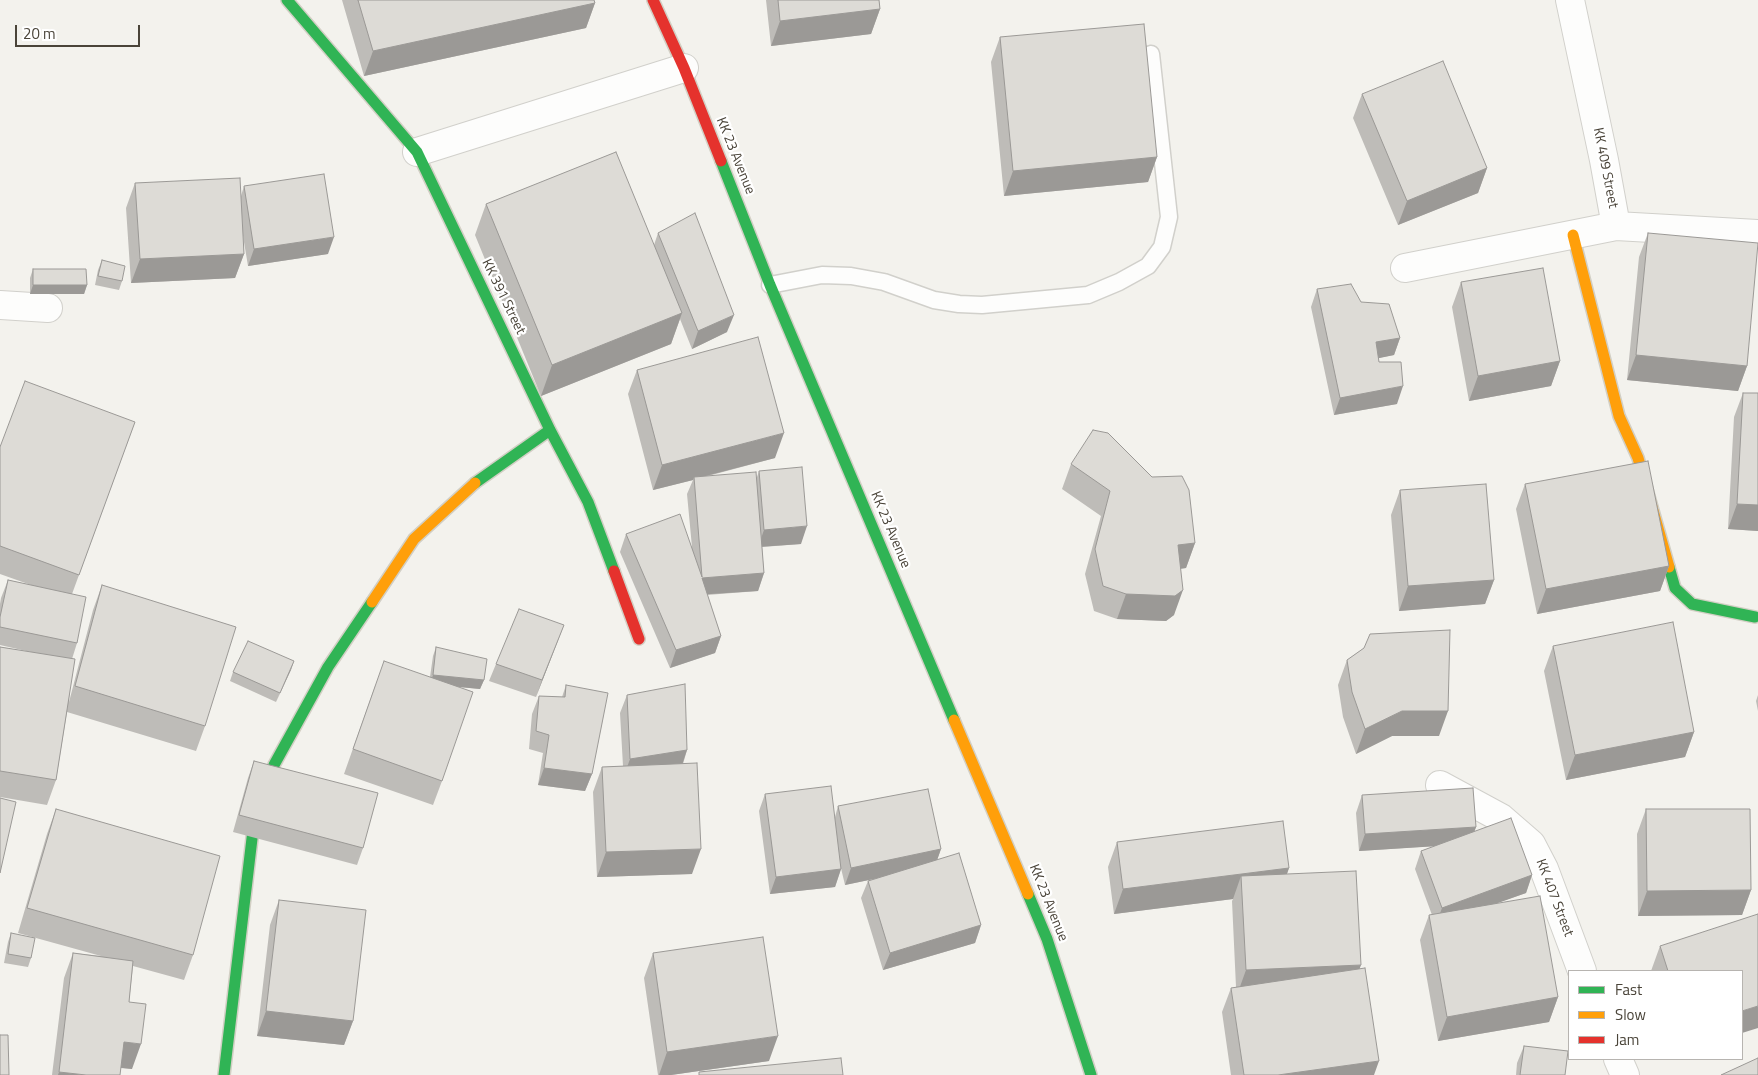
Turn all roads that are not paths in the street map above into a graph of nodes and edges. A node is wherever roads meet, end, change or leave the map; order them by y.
1 (287, 0) edge
2 (654, 0) edge
3 (1570, 0) edge
4 (1152, 54) dead end
5 (684, 68) junction
6 (417, 152) junction
7 (1616, 226) junction
8 (1758, 234) edge
9 (1573, 235) junction
10 (1405, 268) dead end
11 (770, 285) junction
12 (0, 305) edge
13 (48, 308) dead end
14 (550, 430) junction
15 (1756, 617) dead end
16 (639, 639) dead end
17 (1440, 785) dead end
18 (1582, 970) edge
19 (1618, 1060) edge
20 (224, 1075) edge
21 (1090, 1075) edge
22 (1625, 1075) edge

1 - 6 street, KK 391 Street
2 - 5 street, KK 23 Avenue
3 - 7 street, KK 409 Street
4 - 11 lane
5 - 6 street
5 - 11 street, KK 23 Avenue
6 - 14 street, KK 391 Street
7 - 8 street, KK 409 Street
7 - 9 street
9 - 10 street
9 - 15 street
11 - 21 street, KK 23 Avenue
12 - 13 street
14 - 16 street, KK 391 Street
14 - 20 street
17 - 18 street, KK 407 Street
19 - 22 street

